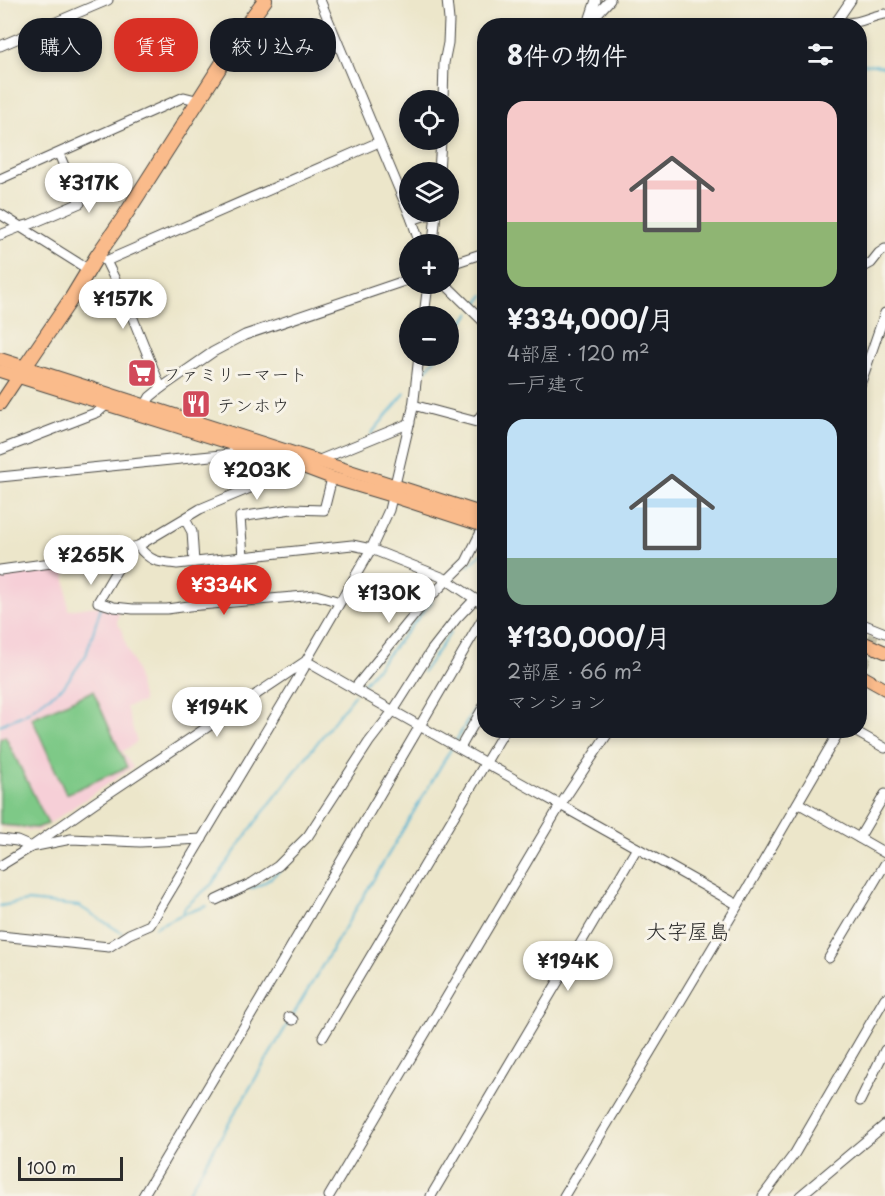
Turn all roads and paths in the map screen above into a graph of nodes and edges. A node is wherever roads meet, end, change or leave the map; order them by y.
1 (108, 0) edge
2 (265, 0) edge
3 (320, 0) edge
4 (447, 0) edge
5 (596, 0) edge
6 (610, 0) edge
7 (851, 0) edge
8 (885, 14) edge
9 (590, 18) edge
10 (594, 18) edge
11 (839, 18) edge
12 (866, 18) edge
13 (0, 46) edge
14 (443, 90) edge
15 (200, 100) junction
16 (380, 142) junction
17 (59, 154) junction
18 (0, 179) edge
19 (399, 188) edge
20 (0, 214) edge
21 (20, 227) junction
22 (0, 235) edge
23 (885, 249) edge
24 (477, 255) edge
25 (101, 258) junction
26 (459, 261) edge
27 (867, 265) edge
28 (89, 270) junction
29 (399, 283) edge
30 (455, 294) edge
31 (885, 312) edge
32 (477, 315) edge
33 (0, 359) edge
34 (867, 365) edge
35 (418, 366) edge
36 (0, 371) edge
37 (22, 372) junction
38 (161, 388) junction
39 (0, 404) edge
40 (106, 405) junction
41 (413, 405) junction
42 (145, 406) junction
43 (477, 422) edge
44 (410, 423) junction
45 (238, 446) junction
46 (0, 450) edge
47 (317, 461) junction
48 (287, 462) junction
49 (0, 477) edge
50 (332, 478) junction
51 (394, 490) junction
52 (477, 511) edge
53 (184, 519) junction
54 (477, 523) edge
55 (477, 540) edge
56 (134, 548) junction
57 (371, 549) junction
58 (243, 556) junction
59 (194, 562) junction
60 (0, 570) edge
61 (447, 581) junction
62 (475, 599) joint
63 (340, 602) junction
64 (867, 626) edge
65 (477, 628) edge
66 (885, 633) edge
67 (867, 644) edge
68 (885, 652) edge
69 (306, 661) junction
70 (867, 679) edge
71 (354, 688) junction
72 (885, 689) edge
73 (393, 711) junction
74 (477, 718) edge
75 (420, 726) junction
76 (500, 738) edge
77 (605, 738) edge
78 (835, 738) edge
79 (867, 738) edge
80 (460, 748) junction
81 (885, 748) edge
82 (486, 763) junction
83 (885, 794) edge
84 (798, 803) junction
85 (561, 804) junction
86 (0, 838) edge
87 (860, 838) junction
88 (202, 839) junction
89 (31, 847) junction
90 (637, 848) junction
91 (885, 853) edge
92 (885, 864) edge
93 (0, 866) edge
94 (216, 900) dead end
95 (738, 905) junction
96 (0, 936) edge
97 (829, 958) dead end
98 (885, 998) edge
99 (323, 1037) dead end
100 (885, 1050) edge
101 (860, 1101) dead end
102 (885, 1125) edge
103 (143, 1196) edge
104 (329, 1196) edge
105 (431, 1196) edge
106 (564, 1196) edge
107 (763, 1196) edge
108 (800, 1196) edge

1 - 13 street
2 - 15 highway
3 - 16 street
4 - 14 street
5 - 9 street
6 - 10 street
7 - 11 street
8 - 12 street
15 - 17 street
15 - 25 highway
16 - 19 street
16 - 25 street
17 - 18 street
17 - 21 street
20 - 21 street
21 - 22 street
21 - 28 street
23 - 27 street
24 - 26 street
25 - 28 highway
25 - 38 street
28 - 37 highway
29 - 38 street
30 - 32 street
31 - 34 street
33 - 37 main road
35 - 41 street
36 - 37 main road
37 - 39 main road
37 - 40 main road
37 - 42 main road
38 - 42 street
40 - 45 main road
40 - 46 street
41 - 43 street
41 - 44 street
42 - 47 main road
44 - 47 street
44 - 51 street
45 - 48 main road
45 - 49 street
47 - 51 main road
48 - 50 main road
48 - 53 street
50 - 51 main road
50 - 58 street
51 - 52 main road
51 - 54 main road
51 - 57 street
53 - 56 street
53 - 59 street
55 - 61 street
56 - 59 street
56 - 60 street
56 - 63 street
57 - 58 street
57 - 61 street
57 - 63 street
58 - 59 street
61 - 62 street
61 - 71 street
62 - 73 street
63 - 69 street
64 - 66 street
65 - 75 street
67 - 68 main road
69 - 71 street
69 - 88 street
69 - 89 street
70 - 72 main road
71 - 73 street
73 - 75 street
73 - 94 street
74 - 80 street
75 - 80 street
75 - 103 street
76 - 82 street
77 - 85 street
78 - 84 street
79 - 81 street
80 - 82 street
82 - 85 street
82 - 99 street
83 - 87 street
84 - 87 street
84 - 95 street
85 - 90 street
85 - 104 street
86 - 89 street
87 - 91 street
88 - 89 street
88 - 96 street
89 - 93 street
90 - 95 street
90 - 105 street
92 - 97 street
95 - 106 street
98 - 107 street
100 - 101 street
102 - 108 street

